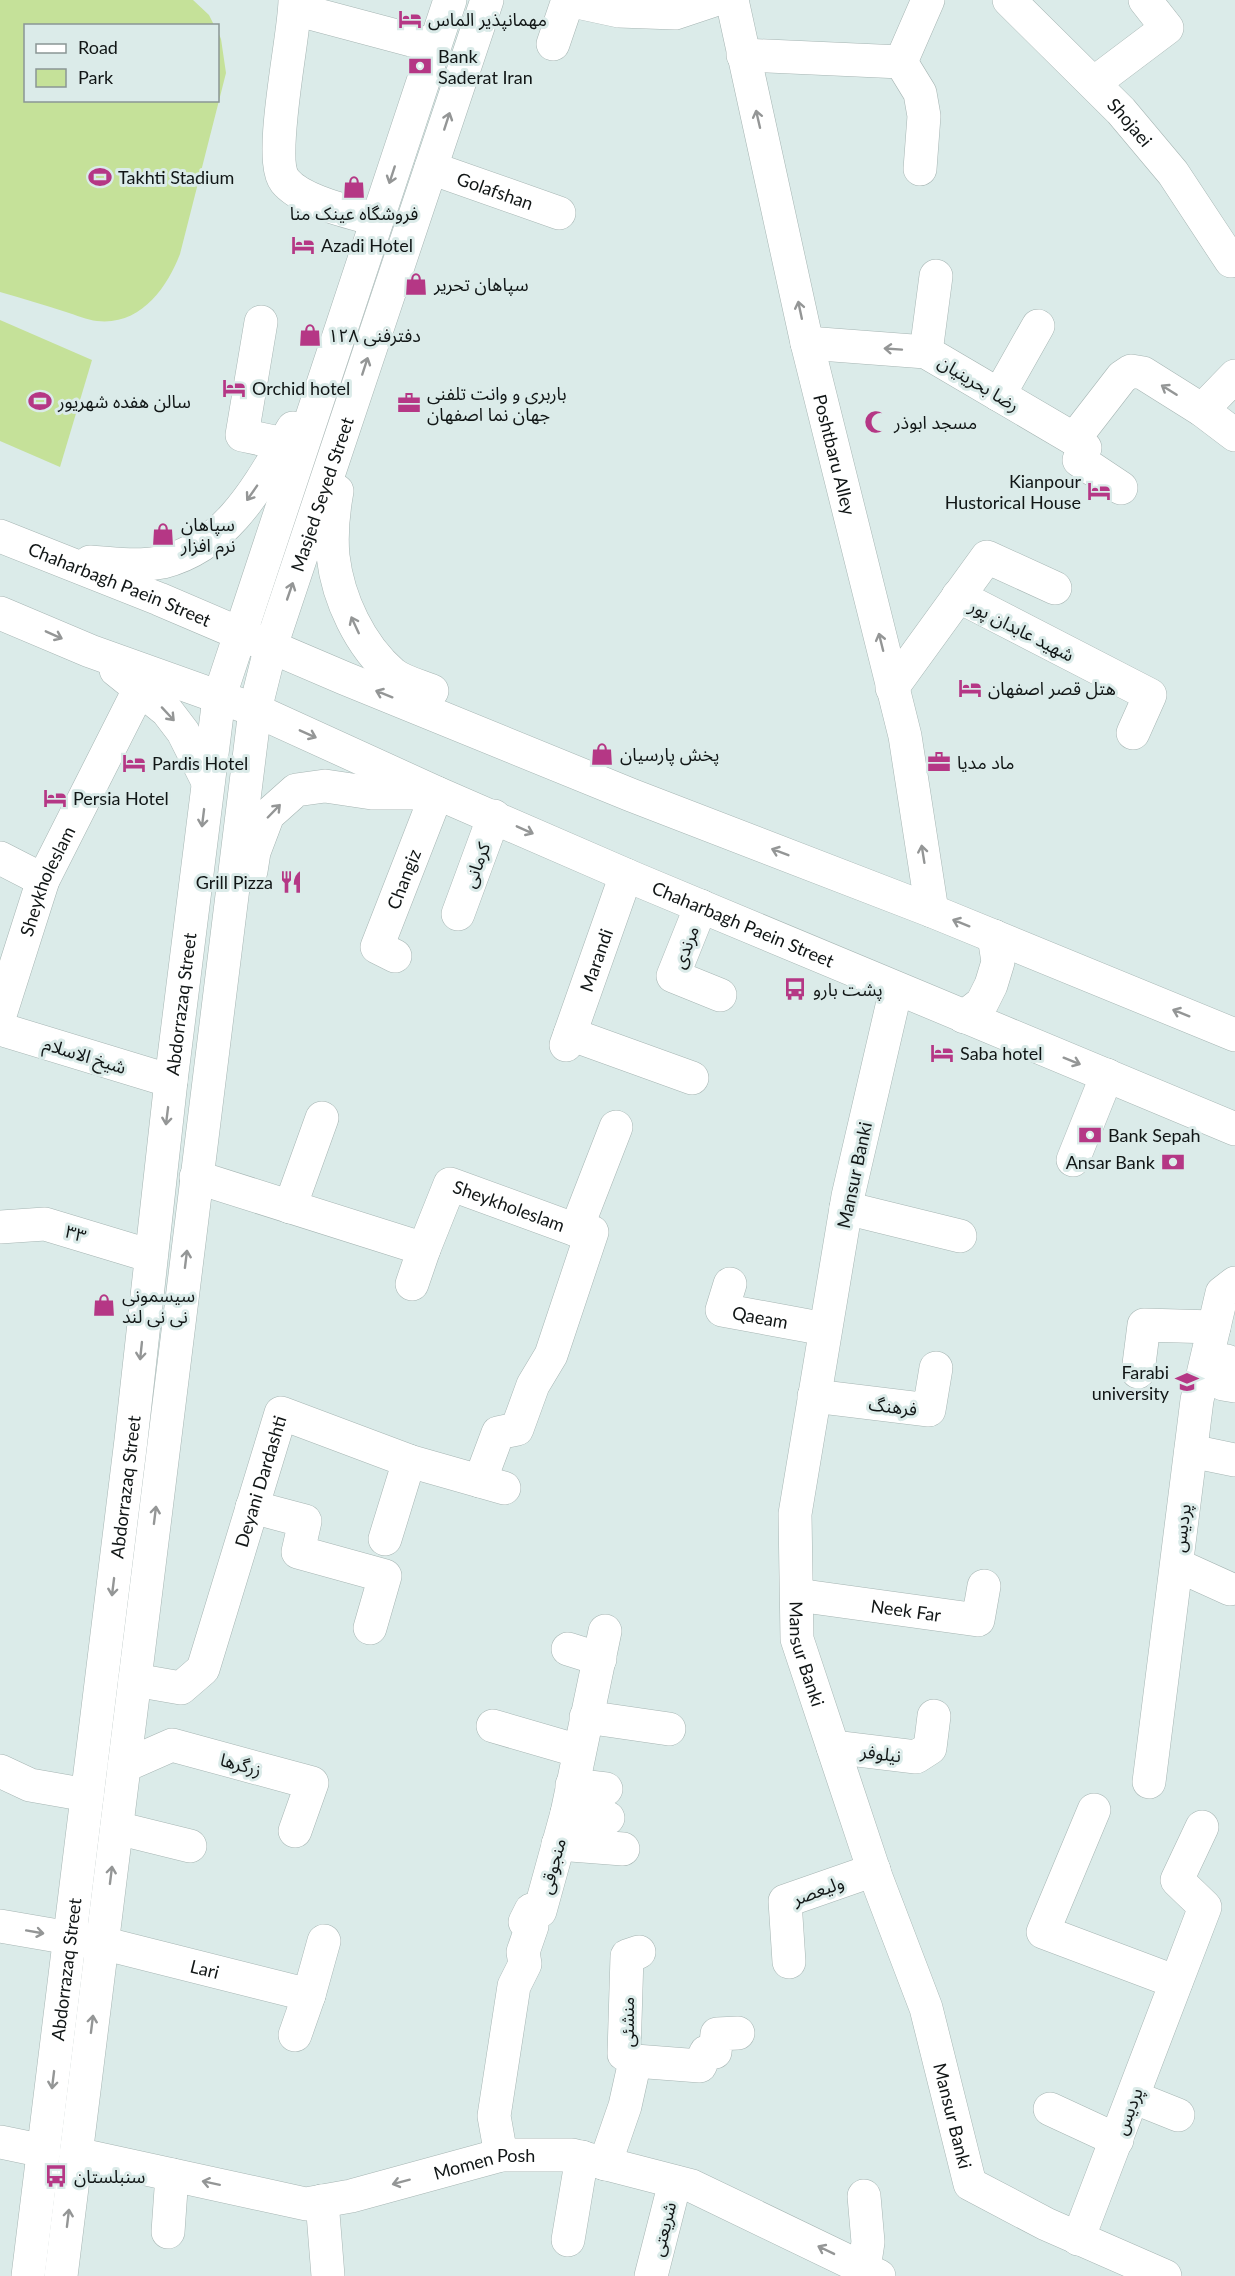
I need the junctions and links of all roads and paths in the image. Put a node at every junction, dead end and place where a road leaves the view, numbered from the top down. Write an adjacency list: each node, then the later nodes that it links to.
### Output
1 (450, 0): 11 (street, Masjed Seyed Street)
2 (487, 0): 15 (street, Masjed Seyed Street, one-way to 2)
3 (568, 0): 4 (street); 10 (street)
4 (714, 0)
5 (732, 0): 12 (street, Poshtbaru Alley)
6 (928, 0): 13 (street)
7 (1009, 0): 14 (street, Shojaei)
8 (1145, 0): 14 (street)
9 (295, 4): 11 (street); 18 (street)
10 (553, 44)
11 (434, 46): 18 (street, Masjed Seyed Street, one-way to 18)
12 (743, 55): 13 (street); 23 (street, Poshtbaru Alley, one-way to 12)
13 (901, 62): 16 (street)
14 (1094, 82): 19 (street, Shojaei)
15 (431, 168): 17 (street, Golafshan); 28 (street, Masjed Seyed Street, one-way to 15)
16 (920, 169)
17 (559, 213)
18 (377, 220): 26 (street, Masjed Seyed Street)
19 (1231, 261)
20 (936, 276): 24 (street)
21 (261, 322): 32 (street)
22 (1038, 326): 27 (street)
23 (807, 343): 24 (street, رضا بحرینیان, one-way to 23); 43 (street, Poshtbaru Alley, one-way to 23)
24 (926, 351): 27 (street, رضا بحرینیان)
25 (1235, 376): 29 (street)
26 (324, 378): 32 (street); 39 (street, Masjed Seyed Street)
27 (999, 395): 31 (street, رضا بحرینیان)
28 (350, 410): 40 (street, Masjed Seyed Street, one-way to 28); 49 (street, one-way to 28)
29 (1202, 410): 30 (street); 31 (street, one-way to 31)
30 (1235, 435)
31 (1074, 439): 33 (street)
32 (284, 444): 35 (street, one-way to 35)
33 (1121, 488)
34 (0, 536): 35 (street, Chaharbagh Paein Street)
35 (58, 559): 39 (street, Chaharbagh Paein Street)
36 (1055, 588): 37 (street)
37 (958, 596): 43 (street, شهید عابدان پور); 46 (street, شهید عابدان پور)
38 (0, 613): 41 (street, one-way to 41)
39 (239, 633): 40 (street, Chaharbagh Paein Street); 44 (street, Masjed Seyed Street)
40 (271, 646): 45 (street, Masjed Seyed Street); 49 (street, one-way to 40)
41 (90, 651): 42 (street); 44 (street)
42 (140, 688): 47 (street, one-way to 47); 53 (street, Sheykholeslam)
43 (892, 688): 55 (street, Poshtbaru Alley, one-way to 43)
44 (219, 698): 45 (street, Chaharbagh Paein Street); 47 (street, Abdorrazaq Street)
45 (255, 710): 48 (street, Chaharbagh Paein Street, one-way to 48); 72 (street, Abdorrazaq Street)
46 (1133, 733)
47 (208, 782): 68 (street, Abdorrazaq Street, one-way to 68)
48 (437, 793): 50 (street, Chaharbagh Paein Street); 59 (street, Changiz); 72 (street, one-way to 48)
49 (631, 795): 55 (street, one-way to 49)
50 (494, 816): 52 (street, Chaharbagh Paein Street, one-way to 52); 56 (street, کرمانی)
51 (0, 858): 53 (street)
52 (626, 875): 54 (street, Chaharbagh Paein Street); 67 (street, Marandi)
53 (43, 880): 58 (street, Sheykholeslam)
54 (701, 906): 60 (street, Chaharbagh Paein Street); 61 (street, مرندی)
55 (932, 912): 57 (street, one-way to 55)
56 (458, 914)
57 (994, 936): 63 (street); 65 (street, one-way to 57)
58 (9, 955): 62 (street, Sheykholeslam)
59 (395, 956)
60 (896, 989): 63 (street, Chaharbagh Paein Street); 76 (street, Mansur Banki)
61 (720, 994)
62 (0, 1015)
63 (964, 1017): 66 (street, Chaharbagh Paein Street, one-way to 66)
64 (0, 1029): 68 (street, شیخ الاسلام)
65 (1235, 1035)
66 (1107, 1075): 71 (street, Chaharbagh Paein Street); 73 (street)
67 (692, 1078)
68 (171, 1081): 81 (street, Abdorrazaq Street, one-way to 81)
69 (322, 1118): 75 (street)
70 (616, 1127): 78 (street)
71 (1235, 1129)
72 (202, 1131): 74 (street, Abdorrazaq Street)
73 (1073, 1160)
74 (196, 1177): 75 (street); 103 (street, Abdorrazaq Street, one-way to 74)
75 (290, 1207): 80 (street)
76 (846, 1208): 79 (street); 85 (street, Mansur Banki)
77 (0, 1227): 81 (street, ۳۳)
78 (576, 1230): 80 (street, Sheykholeslam); 94 (street, Sheykholeslam)
79 (960, 1236)
80 (424, 1249): 83 (street)
81 (151, 1256): 113 (street, Abdorrazaq Street, one-way to 113)
82 (1235, 1283): 86 (street, پردیس)
83 (412, 1284)
84 (730, 1284): 85 (street, Qaeam)
85 (825, 1329): 90 (street, Mansur Banki)
86 (1211, 1342): 88 (street); 89 (street); 91 (street, پردیس)
87 (936, 1368): 90 (street, فرهنگ)
88 (1138, 1372)
89 (1235, 1386)
90 (814, 1396): 100 (street, Mansur Banki)
91 (1191, 1451): 92 (street); 97 (street, پردیس)
92 (1235, 1460)
93 (409, 1461): 94 (street, Deyani Dardashti); 95 (street, Deyani Dardashti); 96 (street)
94 (492, 1485)
95 (252, 1507): 101 (street); 103 (street, Deyani Dardashti)
96 (385, 1539)
97 (1177, 1565): 99 (street); 112 (street, پردیس)
98 (984, 1586): 100 (street, Neek Far)
99 (1230, 1589)
100 (797, 1594): 108 (street, Mansur Banki)
101 (370, 1628)
102 (568, 1649): 105 (street, منجوقی)
103 (135, 1680): 110 (street, Abdorrazaq Street)
104 (934, 1716): 108 (street, نیلوفر)
105 (586, 1718): 107 (street); 109 (street, منجوقی)
106 (493, 1726): 109 (street)
107 (669, 1729)
108 (833, 1747): 123 (street, Mansur Banki)
109 (579, 1751): 114 (street, منجوقی)
110 (124, 1767): 118 (street, Abdorrazaq Street); 119 (street, زرگرها)
111 (0, 1771): 113 (street)
112 (1149, 1782)
113 (87, 1795): 125 (street, Abdorrazaq Street)
114 (569, 1799): 115 (street); 120 (street, منجوقی)
115 (607, 1804)
116 (1094, 1810): 129 (street)
117 (1202, 1827): 129 (street, پردیس)
118 (117, 1828): 121 (street); 125 (street, Abdorrazaq Street, one-way to 118)
119 (295, 1831)
120 (558, 1844): 122 (street); 141 (street, منجوقی)
121 (190, 1846)
122 (623, 1849)
123 (874, 1870): 128 (street, ولیعصر); 148 (street, Mansur Banki)
124 (0, 1926): 125 (street, Lari, one-way to 125)
125 (87, 1941): 130 (street, Lari); 139 (street, Abdorrazaq Street, one-way to 139); 140 (street, Abdorrazaq Street, one-way to 125)
126 (324, 1941): 130 (street)
127 (639, 1952): 133 (street, منشئی)
128 (789, 1962)
129 (1176, 1982): 134 (street, پردیس)
130 (309, 1995): 132 (street)
131 (738, 2033): 133 (street)
132 (295, 2035)
133 (635, 2061): 142 (street, منشئی)
134 (1133, 2097): 136 (street); 137 (street, پردیس)
135 (1050, 2109): 137 (street)
136 (1178, 2115)
137 (1117, 2140): 148 (street, پردیس)
138 (0, 2142): 139 (street)
139 (44, 2151): 151 (street, Abdorrazaq Street)
140 (76, 2154): 143 (street, Momen Posh); 152 (street, Abdorrazaq Street, one-way to 140)
141 (501, 2155): 142 (street, Momen Posh); 146 (street, Momen Posh, one-way to 146)
142 (593, 2161): 144 (street, Momen Posh); 149 (street, منشئی)
143 (172, 2175): 146 (street, Momen Posh, one-way to 143); 147 (street)
144 (675, 2182): 150 (street, Momen Posh, one-way to 144); 154 (street, شریعتی)
145 (864, 2196): 150 (street)
146 (322, 2201): 153 (street)
147 (168, 2232)
148 (1078, 2239): 155 (street, Mansur Banki)
149 (568, 2240)
150 (874, 2274)
151 (28, 2276)
152 (61, 2276)
153 (328, 2276)
154 (651, 2276)
155 (1165, 2276)

